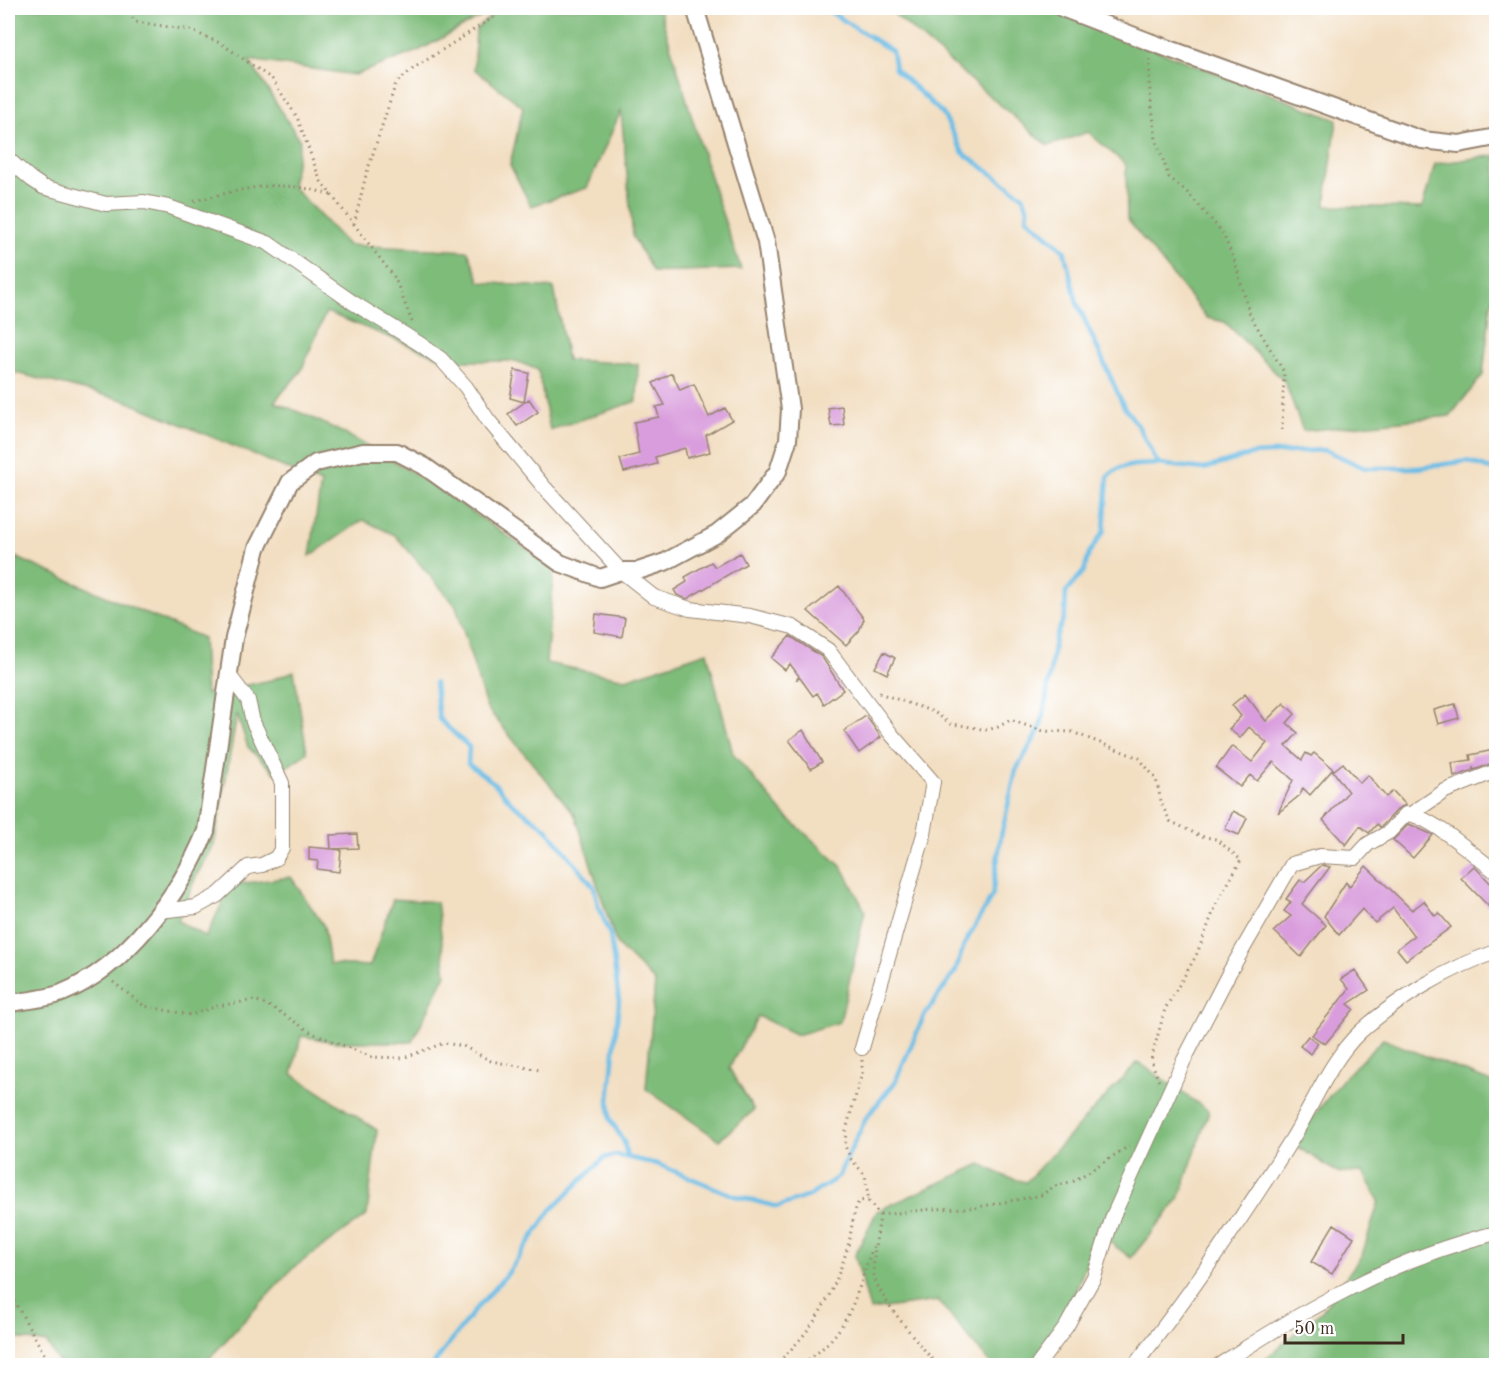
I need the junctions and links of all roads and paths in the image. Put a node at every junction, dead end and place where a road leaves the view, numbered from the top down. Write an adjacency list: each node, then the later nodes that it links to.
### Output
1 (125, 8): 8 (path)
2 (508, 8): 10 (path)
3 (695, 8): 13 (street)
4 (1062, 8): 5 (street)
5 (1150, 42): 6 (street); 12 (path)
6 (1497, 137)
7 (8, 159): 9 (street)
8 (331, 195): 9 (path); 10 (path)
9 (169, 207): 11 (street)
10 (354, 224): 11 (path)
11 (420, 344): 13 (street)
12 (1282, 430)
13 (621, 572): 14 (street); 15 (street)
14 (229, 675): 19 (street); 19 (street)
15 (862, 693): 23 (street); 25 (path)
16 (1497, 771): 17 (street)
17 (1411, 814): 18 (street); 25 (street)
18 (1497, 872)
19 (159, 912): 21 (street)
20 (1497, 952): 37 (street)
21 (95, 973): 22 (street); 24 (path)
22 (8, 1003)
23 (862, 1048): 27 (path)
24 (540, 1070)
25 (1165, 1101): 36 (street)
26 (1130, 1145): 28 (path)
27 (868, 1200): 28 (path); 33 (path)
28 (880, 1215): 30 (path)
29 (1497, 1233): 38 (street)
30 (874, 1244): 34 (path); 35 (path)
31 (8, 1290): 32 (path)
32 (51, 1365)
33 (774, 1365)
34 (798, 1365)
35 (938, 1365)
36 (1037, 1365)
37 (1134, 1365)
38 (1218, 1365)

